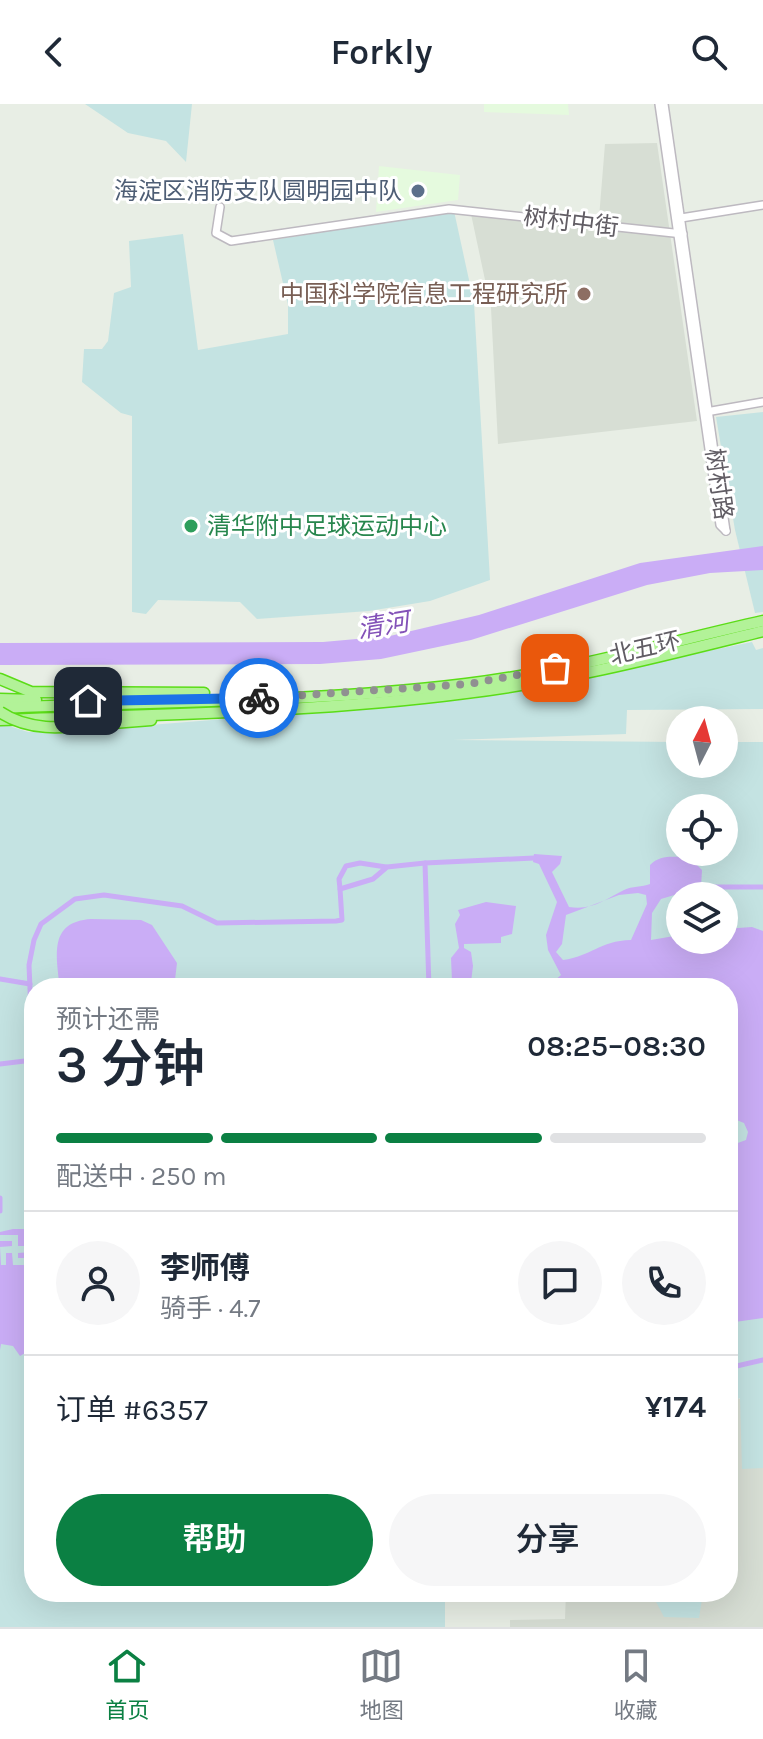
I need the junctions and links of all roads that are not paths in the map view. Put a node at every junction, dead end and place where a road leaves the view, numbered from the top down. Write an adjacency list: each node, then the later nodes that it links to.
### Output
1 (662, 104): 4 (main road, 树村路); 5 (main road, 树村路)
2 (763, 205): 4 (main road)
3 (220, 207): 5 (main road, 树村中街)
4 (681, 218): 5 (main road, 树村路)
5 (680, 234): 7 (main road, 树村路)
6 (763, 402): 7 (main road)
7 (706, 412): 7 (main road, 树村路)
8 (763, 621): 13 (highway, 北五环)
9 (763, 631): 13 (highway, 北五环)
10 (0, 679): 13 (highway)
11 (0, 699): 12 (highway)
12 (146, 701): 13 (highway, 北五环); 14 (highway, 北五环)
13 (291, 702): 14 (highway, bridge); 15 (highway, 北五环)
14 (0, 710)
15 (0, 720)

